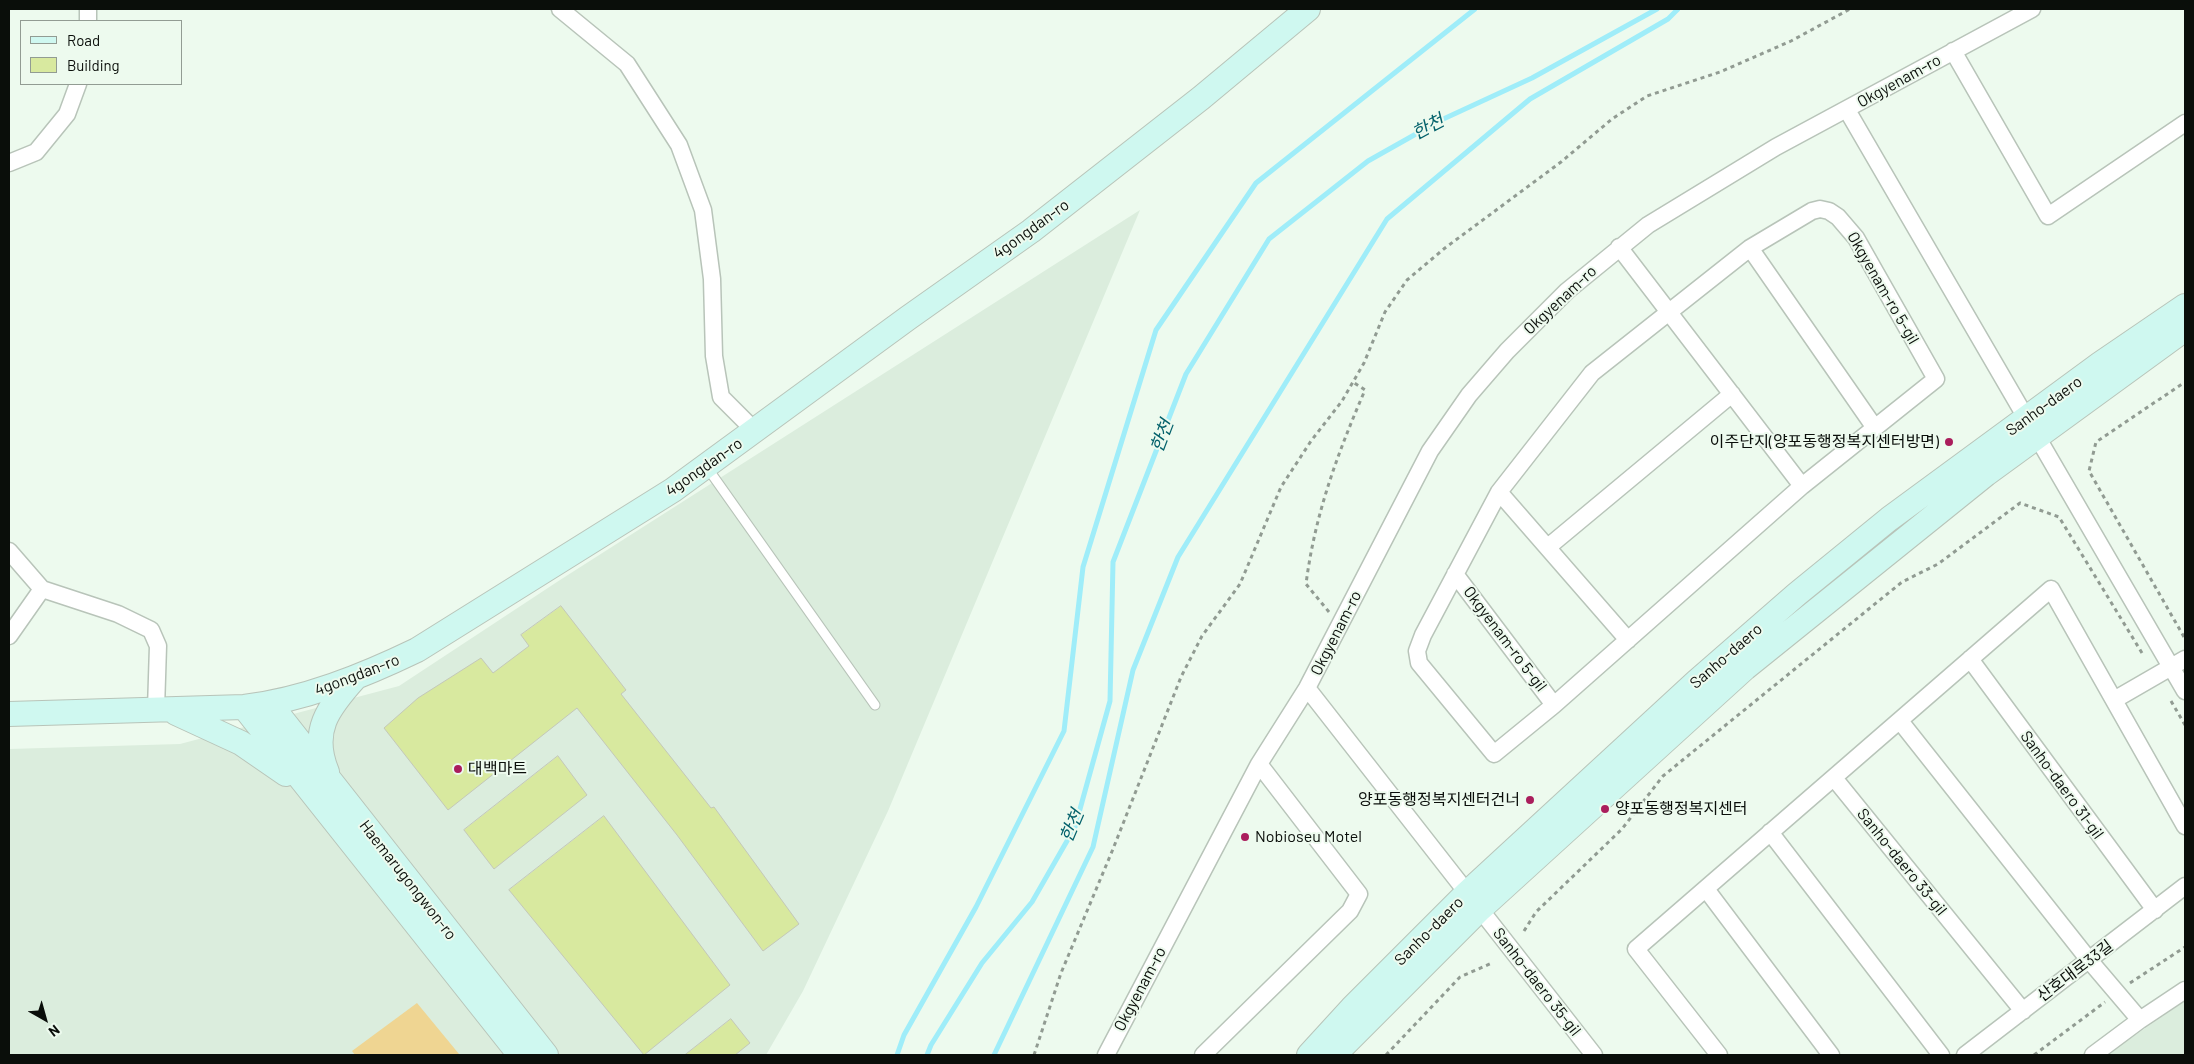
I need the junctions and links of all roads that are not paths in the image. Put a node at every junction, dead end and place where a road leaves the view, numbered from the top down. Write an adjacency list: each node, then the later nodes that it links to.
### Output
1 (560, 9): 20 (street)
2 (1308, 9): 20 (street, 4gongdan-ro)
3 (2032, 9): 4 (street, Okgyenam-ro)
4 (1953, 51): 6 (street, Okgyenam-ro); 7 (street, Okgyenam-ro)
5 (78, 85): 8 (street)
6 (1847, 110): 9 (street, Okgyenam-ro); 18 (street)
7 (2185, 123)
8 (9, 163)
9 (1619, 247): 13 (street); 33 (street, Okgyenam-ro)
10 (1750, 248): 13 (street, Okgyenam-ro 5-gil); 19 (street); 19 (street, Okgyenam-ro 5-gil)
11 (2185, 288): 18 (street)
12 (2185, 306): 18 (street, Sanho-daero)
13 (1669, 312): 17 (street); 23 (street, Okgyenam-ro 5-gil)
14 (2185, 329): 16 (street, Sanho-daero)
15 (2185, 346): 16 (street)
16 (2134, 365): 18 (street, Sanho-daero)
17 (1732, 394): 22 (street); 24 (street)
18 (2032, 427): 31 (street); 50 (street, Sanho-daero)
19 (1875, 428): 22 (street, Okgyenam-ro 5-gil)
20 (755, 430): 21 (street, 4gongdan-ro)
21 (706, 466): 32 (street, 4gongdan-ro); 37 (lane)
22 (1802, 486): 29 (street, Okgyenam-ro 5-gil)
23 (1499, 492): 24 (street); 26 (street, Okgyenam-ro 5-gil)
24 (1548, 547): 29 (street)
25 (9, 551): 27 (street)
26 (1455, 574): 38 (street, Okgyenam-ro 5-gil); 38 (street, Okgyenam-ro 5-gil)
27 (42, 589): 28 (street); 40 (street)
28 (9, 636)
29 (1628, 640): 38 (street, Okgyenam-ro 5-gil)
30 (1970, 659): 35 (street); 42 (street); 51 (street, Sanho-daero 31-gil)
31 (2178, 663): 34 (street); 35 (street)
32 (355, 677): 36 (street, 4gongdan-ro); 45 (street)
33 (1308, 688): 43 (street, Okgyenam-ro); 50 (street, Okgyenam-ro)
34 (2185, 691)
35 (2114, 700): 46 (street)
36 (270, 704): 39 (street, 4gongdan-ro); 45 (street, Haemarugongwon-ro)
37 (875, 704)
38 (1554, 704)
39 (244, 708): 40 (street, 4gongdan-ro); 45 (street, Haemarugongwon-ro)
40 (162, 709): 41 (street, 4gongdan-ro); 45 (street)
41 (9, 714)
42 (1900, 720): 44 (street); 52 (street)
43 (1259, 764): 58 (street, Okgyenam-ro); 59 (street)
44 (1834, 778): 47 (street); 54 (street, Sanho-daero 33-gil)
45 (322, 788): 56 (street, Haemarugongwon-ro); 57 (street, Haemarugongwon-ro)
46 (2185, 826)
47 (1770, 832): 49 (street); 65 (street)
48 (2185, 886): 51 (street, 산호대로33길)
49 (1706, 889): 63 (street); 64 (street)
50 (1474, 901): 60 (street, Sanho-daero); 61 (street, Sanho-daero); 62 (street, Sanho-daero 35-gil)
51 (2155, 910): 52 (street, 산호대로33길)
52 (2089, 960): 54 (street, 산호대로33길); 55 (street)
53 (2185, 990): 55 (street)
54 (2023, 1011): 66 (street, 산호대로33길)
55 (2140, 1020): 67 (street)
56 (520, 1055)
57 (546, 1055)
58 (1106, 1055)
59 (1203, 1055)
60 (1309, 1055)
61 (1334, 1055)
62 (1594, 1055)
63 (1719, 1055)
64 (1831, 1055)
65 (1941, 1055)
66 (1964, 1055)
67 (2093, 1055)

